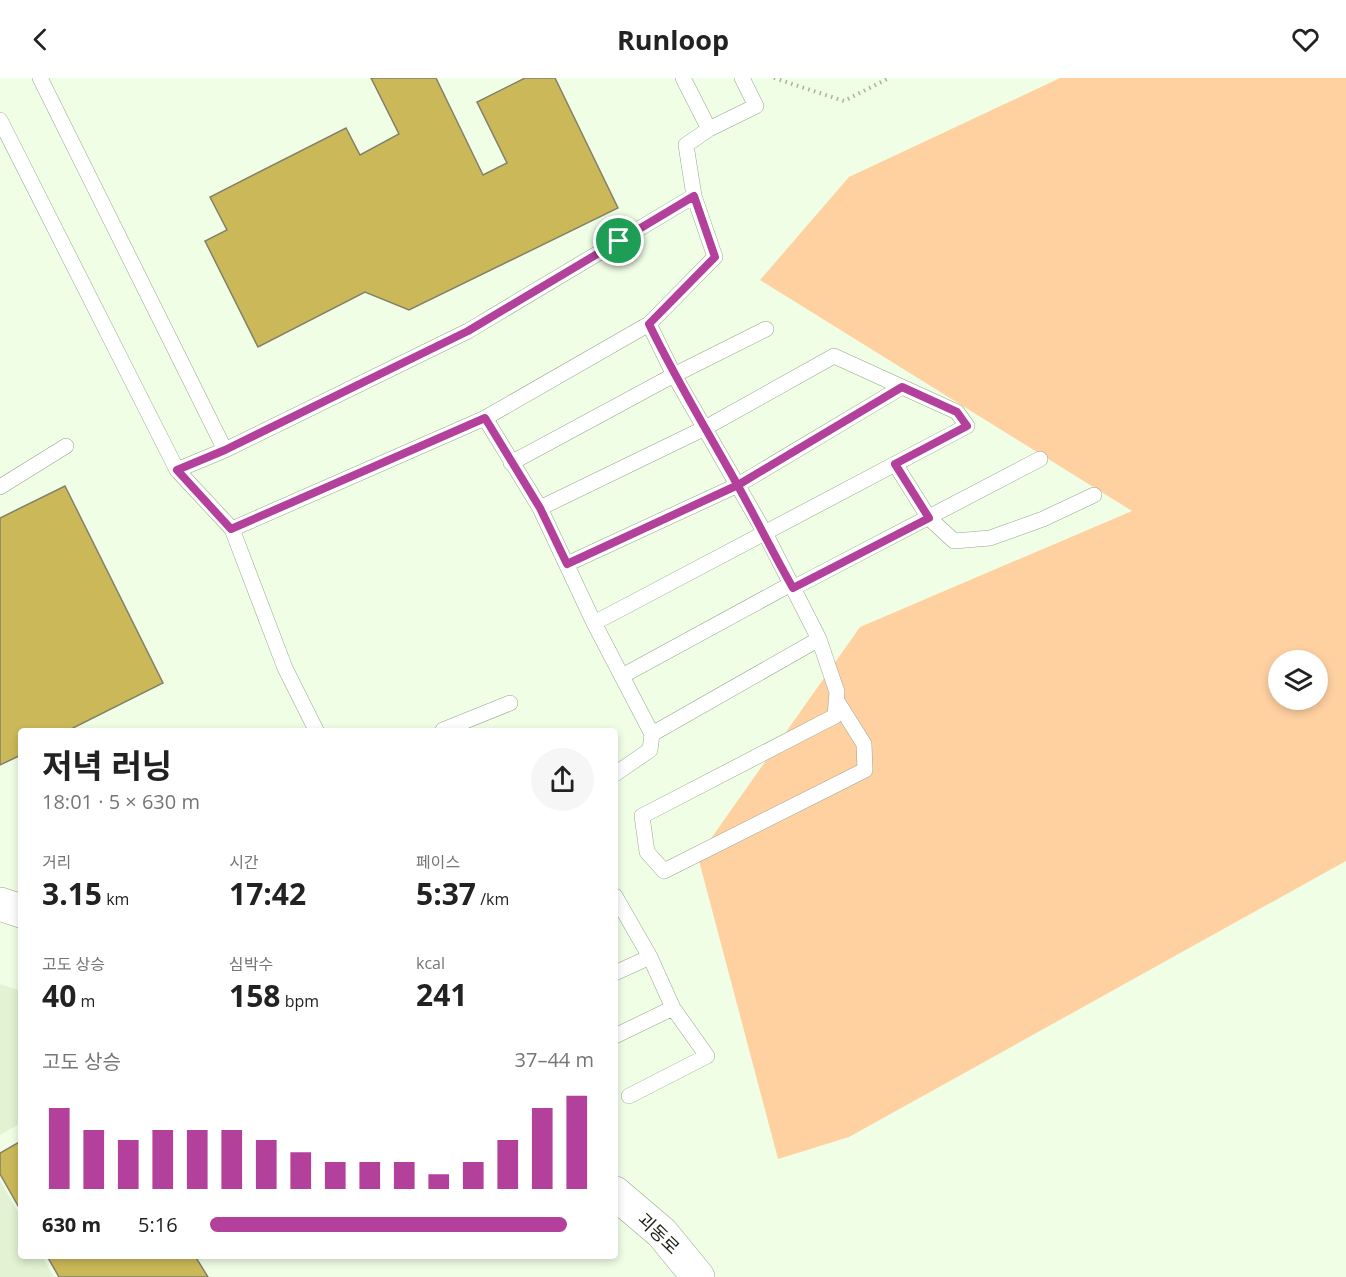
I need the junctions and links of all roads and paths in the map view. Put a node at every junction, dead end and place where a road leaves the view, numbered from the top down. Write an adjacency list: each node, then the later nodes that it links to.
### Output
1 (40, 78): 16 (lane)
2 (683, 78): 7 (lane)
3 (741, 78): 7 (lane)
4 (774, 78): 5 (path)
5 (889, 78)
6 (0, 120): 20 (lane)
7 (709, 129): 8 (lane)
8 (694, 196): 9 (lane); 16 (lane)
9 (649, 324): 11 (lane); 13 (lane)
10 (766, 329): 11 (lane)
11 (674, 375): 14 (lane); 18 (lane)
12 (902, 387): 14 (lane); 19 (lane); 21 (lane)
13 (485, 418): 18 (lane); 26 (lane)
14 (705, 428): 21 (lane); 24 (lane)
15 (66, 446): 22 (lane)
16 (225, 450): 20 (lane)
17 (1040, 459): 25 (lane)
18 (512, 463): 24 (lane)
19 (895, 464): 25 (lane); 27 (lane)
20 (177, 470): 26 (lane)
21 (738, 485): 27 (lane); 28 (lane)
22 (0, 487)
23 (1094, 495): 25 (lane)
24 (540, 508): 28 (lane)
25 (929, 518): 29 (lane)
26 (231, 529): 35 (lane)
27 (765, 533): 29 (lane); 30 (lane)
28 (567, 564): 30 (lane)
29 (792, 586): 31 (lane); 32 (lane)
30 (594, 623): 32 (lane)
31 (819, 639): 33 (lane); 37 (lane)
32 (622, 676): 37 (lane)
33 (837, 701): 33 (lane)
34 (510, 703): 36 (lane)
35 (315, 728)
36 (448, 728)
37 (652, 734): 38 (lane)
38 (618, 772)
39 (0, 904): 41 (street)
40 (618, 905): 42 (lane)
41 (18, 910)
42 (650, 957): 43 (lane); 44 (lane)
43 (618, 972)
44 (673, 1008): 45 (lane); 46 (lane)
45 (618, 1035)
46 (629, 1096)
47 (618, 1196): 48 (street, 괴동로)
48 (698, 1277)

